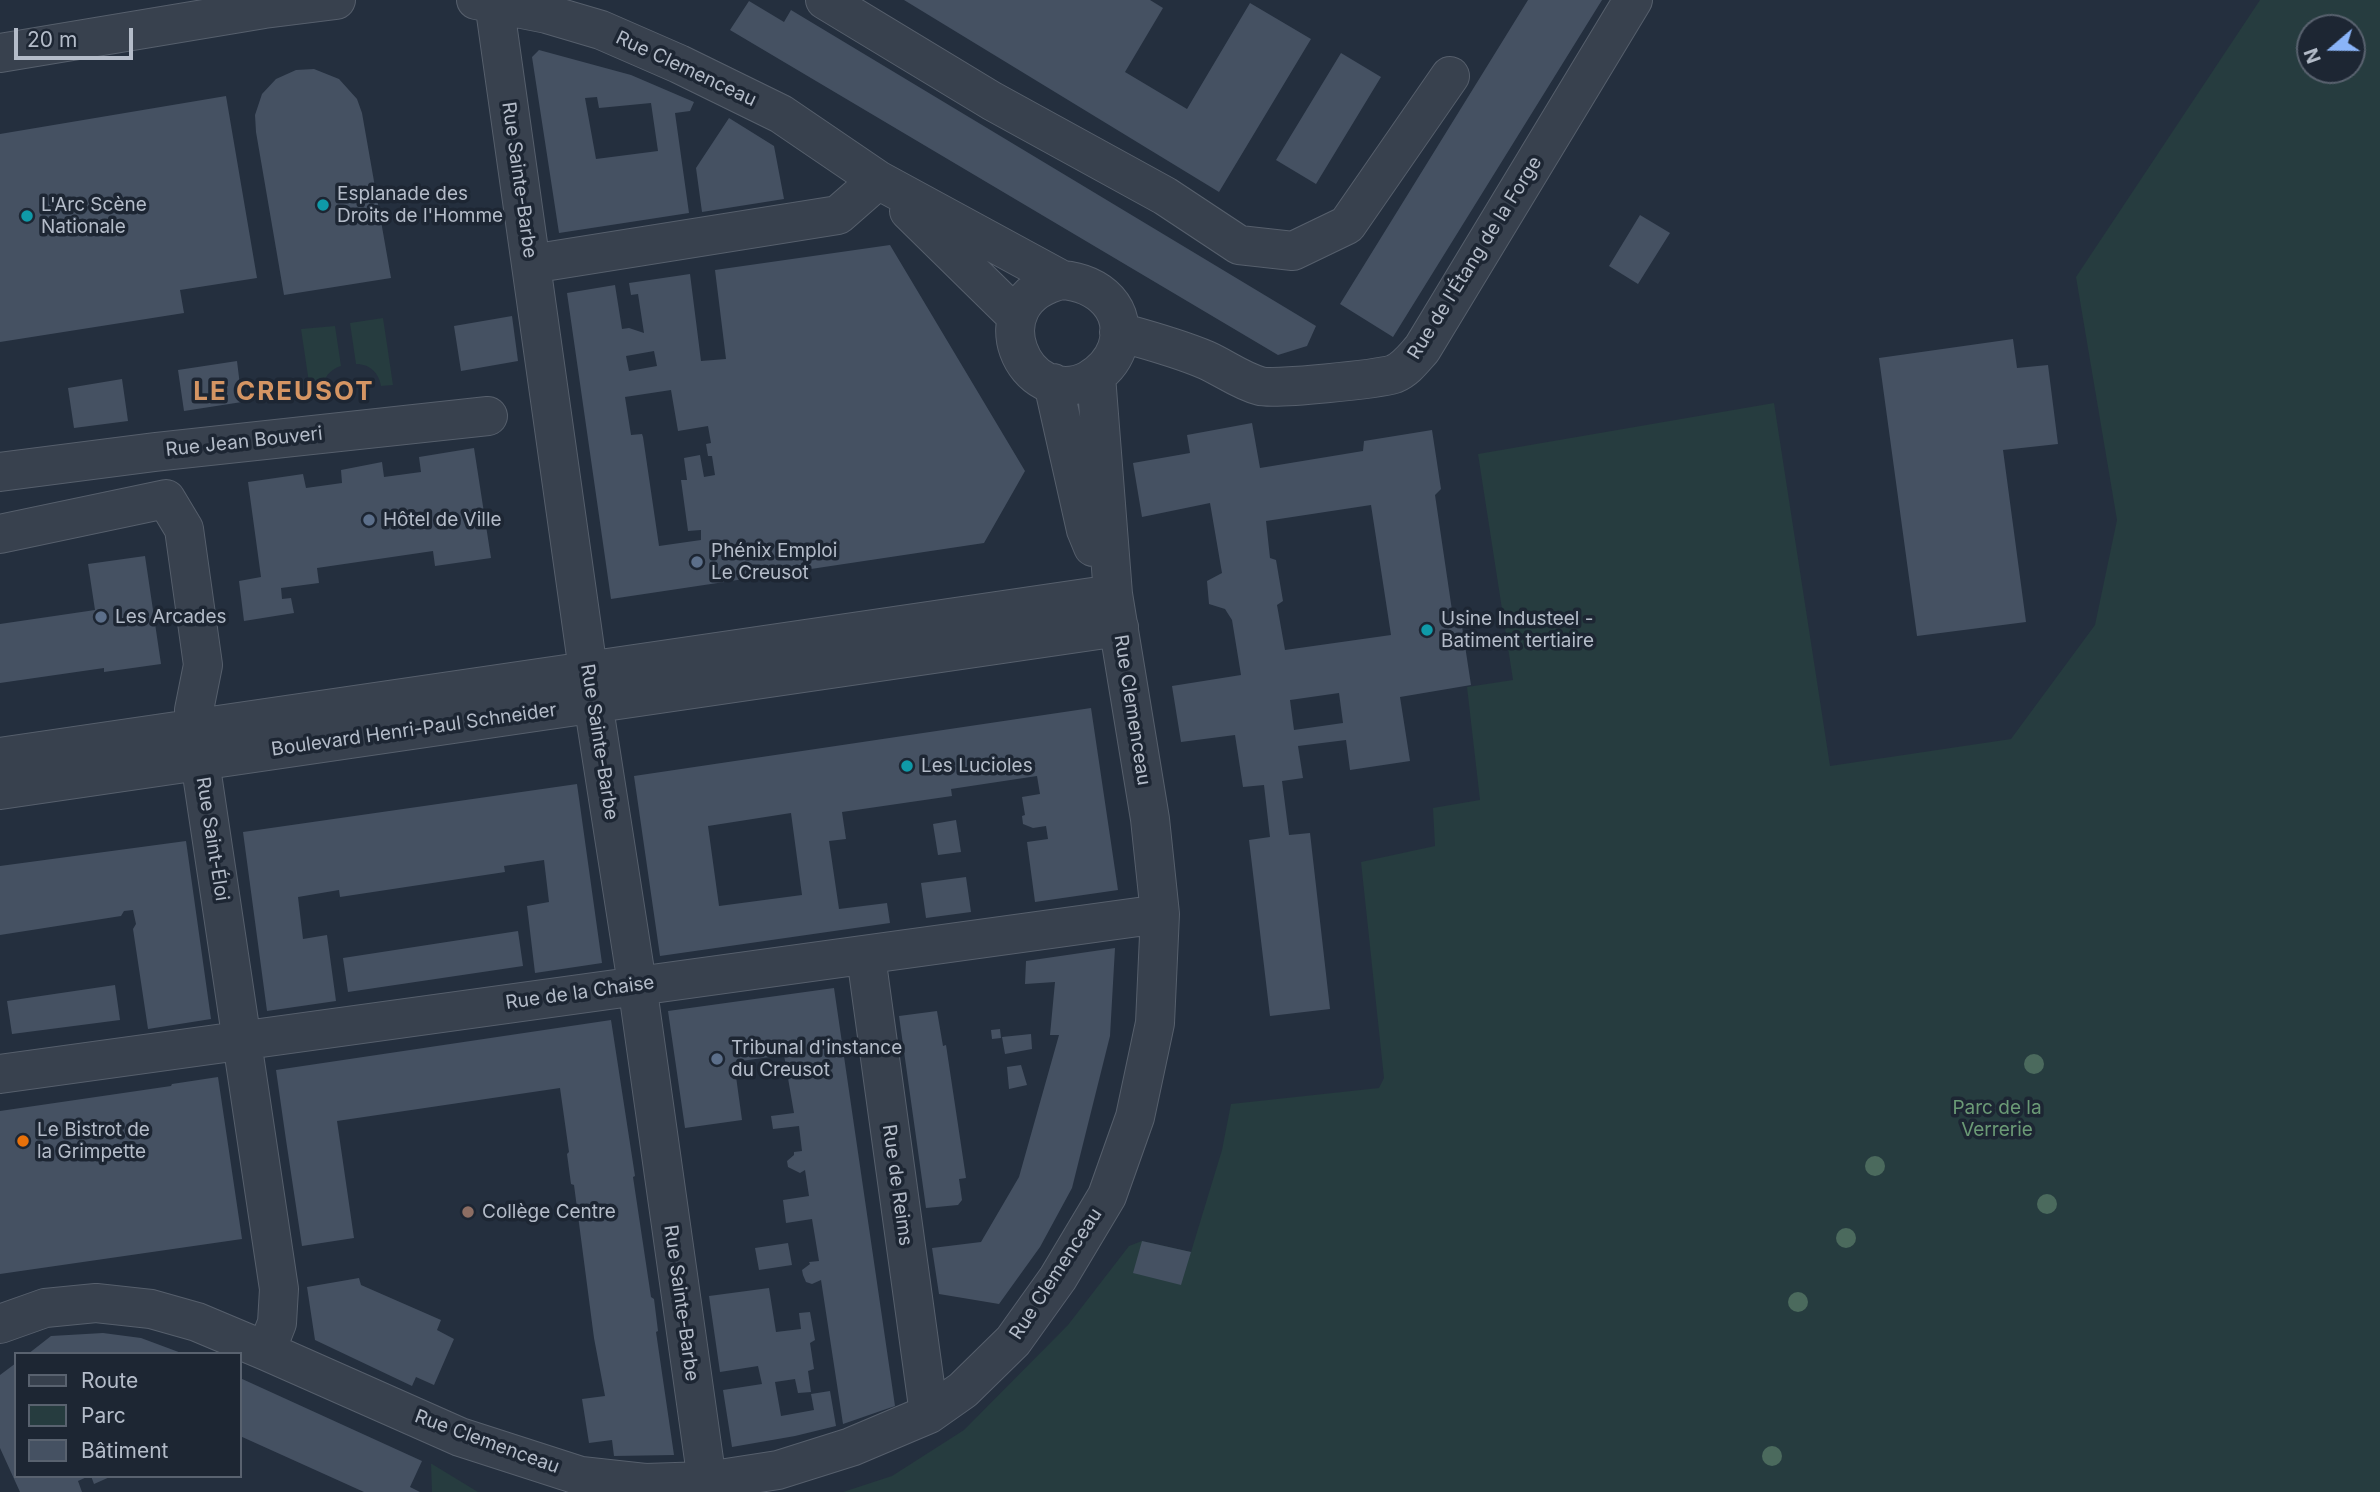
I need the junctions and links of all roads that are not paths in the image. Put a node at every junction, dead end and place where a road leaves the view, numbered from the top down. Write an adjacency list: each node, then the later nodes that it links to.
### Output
1 (336, 0): 5 (street)
2 (825, 0): 6 (street)
3 (1633, 0): 11 (street, Rue de l'Étang de la Forge)
4 (485, 1): 7 (street, Rue Clemenceau); 8 (street, Rue Sainte-Barbe)
5 (17, 50)
6 (1450, 76)
7 (878, 180): 8 (street); 9 (street, Rue Clemenceau); 10 (street, Rue Clemenceau)
8 (531, 264): 20 (street, Rue Sainte-Barbe)
9 (1062, 280): 10 (street); 11 (street, Rue Clemenceau)
10 (1016, 316): 13 (street)
11 (1119, 332): 12 (street)
12 (1096, 376): 13 (street); 19 (street, Rue Clemenceau)
13 (1054, 383): 19 (street, Rue Clemenceau)
14 (488, 416): 15 (street, Rue Jean Bouveri)
15 (155, 452): 16 (street, Rue Jean Bouveri); 17 (street, Rue Saint-Éloi)
16 (0, 472)
17 (166, 499): 18 (street); 21 (street, Rue Saint-Éloi)
18 (0, 534)
19 (1116, 610): 20 (street, Boulevard Henri-Paul Schneider); 24 (street, Rue Clemenceau)
20 (590, 687): 21 (street, Boulevard Henri-Paul Schneider); 26 (street, Rue Sainte-Barbe)
21 (198, 744): 22 (street, Boulevard Henri-Paul Schneider); 23 (street, Boulevard Henri-Paul Schneider); 27 (street, Rue Saint-Éloi)
22 (0, 757)
23 (0, 790)
24 (1160, 914): 25 (street, Rue de la Chaise); 31 (street, Rue Clemenceau)
25 (866, 956): 26 (street, Rue de la Chaise); 31 (street, Rue de Reims)
26 (637, 984): 27 (street, Rue de la Chaise); 32 (street, Rue Sainte-Barbe)
27 (242, 1040): 28 (street, Rue de la Chaise); 30 (street, Rue Saint-Éloi)
28 (0, 1074)
29 (0, 1324): 30 (street, Rue Clemenceau)
30 (266, 1351): 32 (street, Rue Clemenceau)
31 (929, 1414): 32 (street, Rue Clemenceau)
32 (707, 1481)

